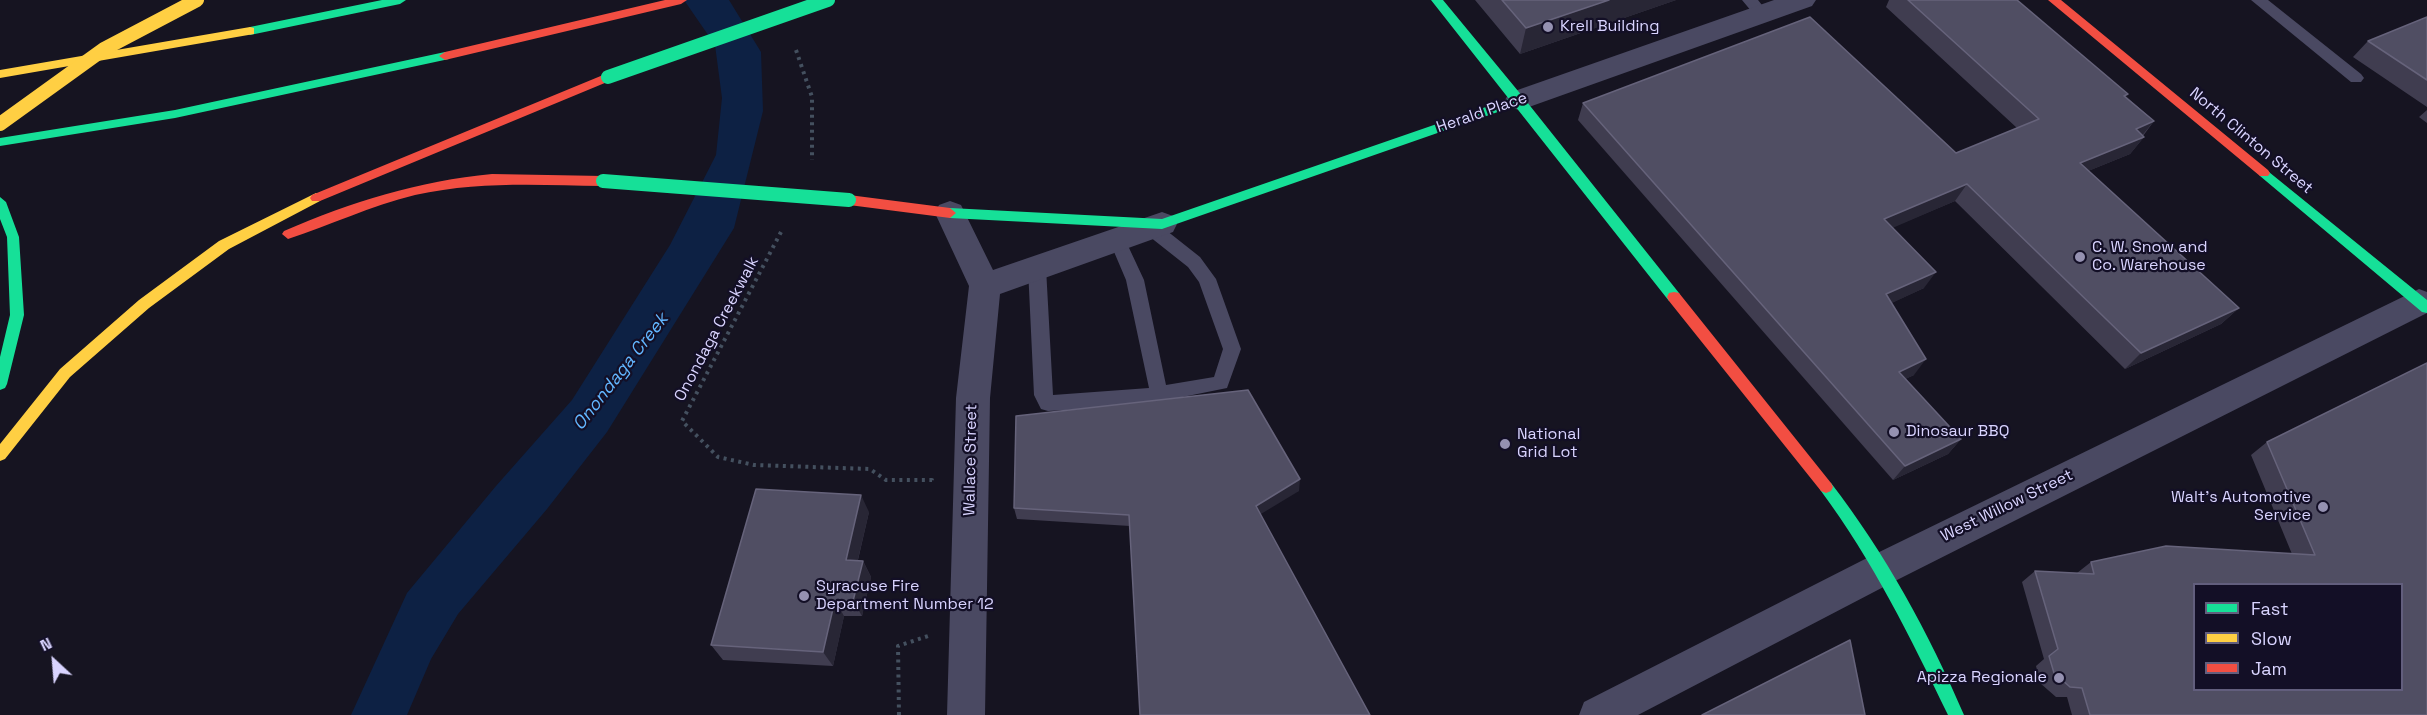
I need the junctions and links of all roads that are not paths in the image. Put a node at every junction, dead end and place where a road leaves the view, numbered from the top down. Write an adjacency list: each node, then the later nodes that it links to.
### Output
1 (197, 0): 13 (main road, bridge)
2 (400, 0): 10 (main road)
3 (681, 0): 14 (main road)
4 (828, 0): 23 (main road, bridge)
5 (1437, 0): 12 (main road)
6 (1802, 0): 9 (street, Herald Place)
7 (2054, 0): 24 (main road, North Clinton Street)
8 (2258, 0): 11 (lane)
9 (1755, 7): 12 (street, Herald Place)
10 (0, 74)
11 (2356, 78)
12 (1519, 100): 17 (main road, Herald Place); 28 (main road)
13 (0, 124)
14 (0, 142)
15 (0, 202): 25 (main road)
16 (950, 213): 17 (main road, Herald Place); 19 (main road, Herald Place, bridge); 22 (street)
17 (1157, 226): 18 (street, Herald Place); 26 (lane)
18 (1117, 240): 20 (street, Herald Place); 26 (lane)
19 (272, 242)
20 (1037, 268): 22 (street, Herald Place); 26 (lane)
21 (213, 270): 23 (main road)
22 (985, 286): 29 (street, Wallace Street)
23 (144, 304): 27 (main road)
24 (2423, 305): 28 (street, West Willow Street)
25 (0, 384)
26 (1159, 394)
27 (0, 455)
28 (1882, 569): 30 (street, West Willow Street); 31 (main road)
29 (966, 715)
30 (1598, 715)
31 (1956, 715)

